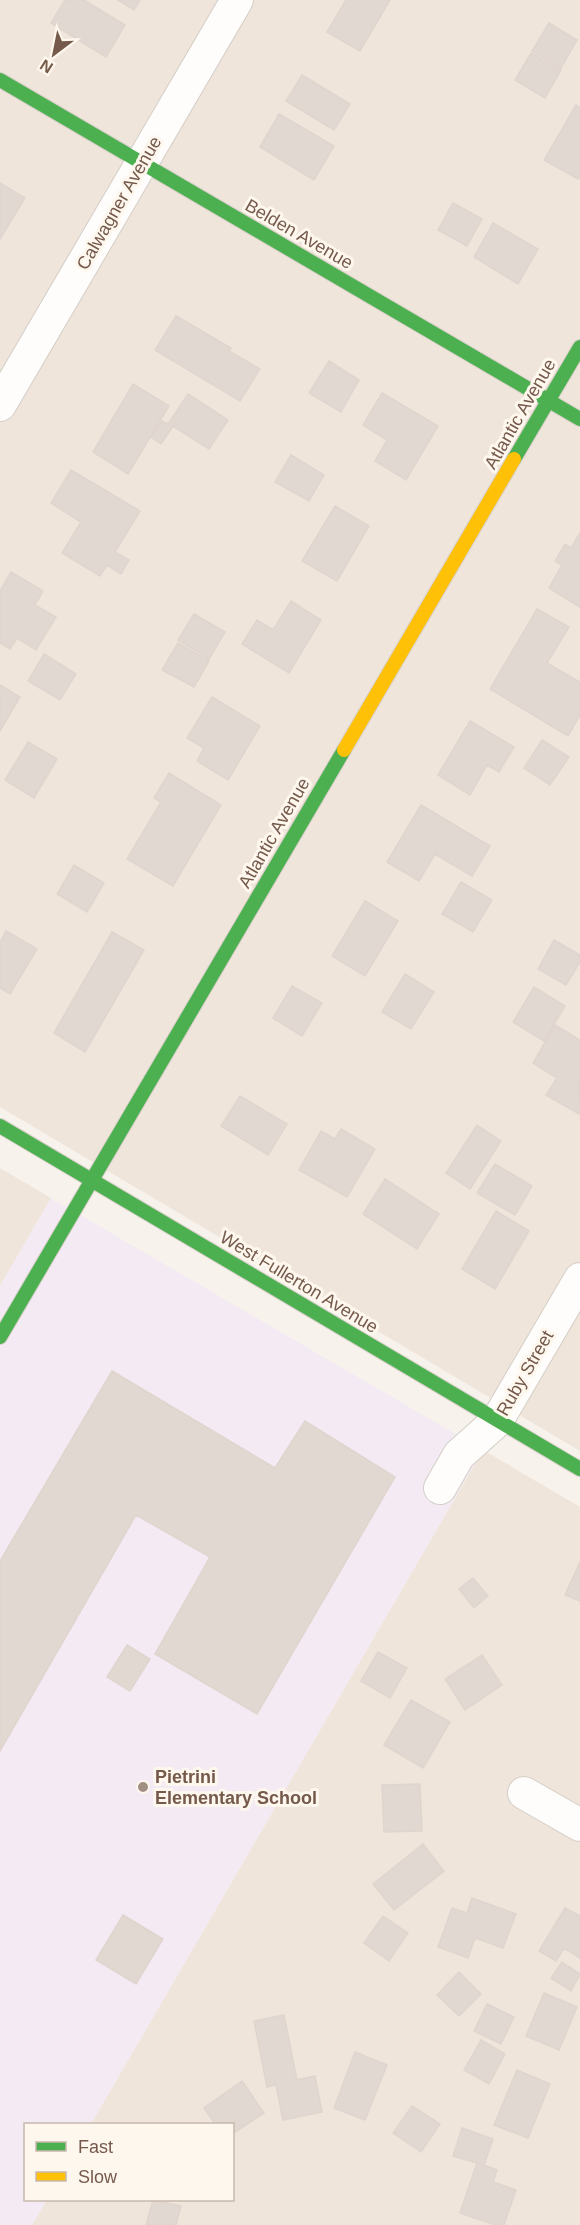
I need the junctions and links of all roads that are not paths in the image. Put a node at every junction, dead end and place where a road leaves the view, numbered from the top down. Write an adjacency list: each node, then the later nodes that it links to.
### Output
1 (237, 0): 3 (street, Calwagner Avenue)
2 (0, 80): 3 (street, Belden Avenue)
3 (142, 163): 5 (street, Belden Avenue); 6 (street, Calwagner Avenue)
4 (580, 347): 5 (street, Atlantic Avenue)
5 (549, 401): 7 (street, Belden Avenue); 9 (street, Atlantic Avenue)
6 (0, 405)
7 (580, 419)
8 (0, 1126): 9 (street, West Fullerton Avenue)
9 (92, 1180): 11 (street, Atlantic Avenue); 12 (street, West Fullerton Avenue)
10 (580, 1279): 12 (street, Ruby Street)
11 (0, 1337)
12 (497, 1421): 13 (street, West Fullerton Avenue); 14 (street, Ruby Street)
13 (580, 1469)
14 (440, 1488)
15 (524, 1793): 16 (street)
16 (580, 1825)

